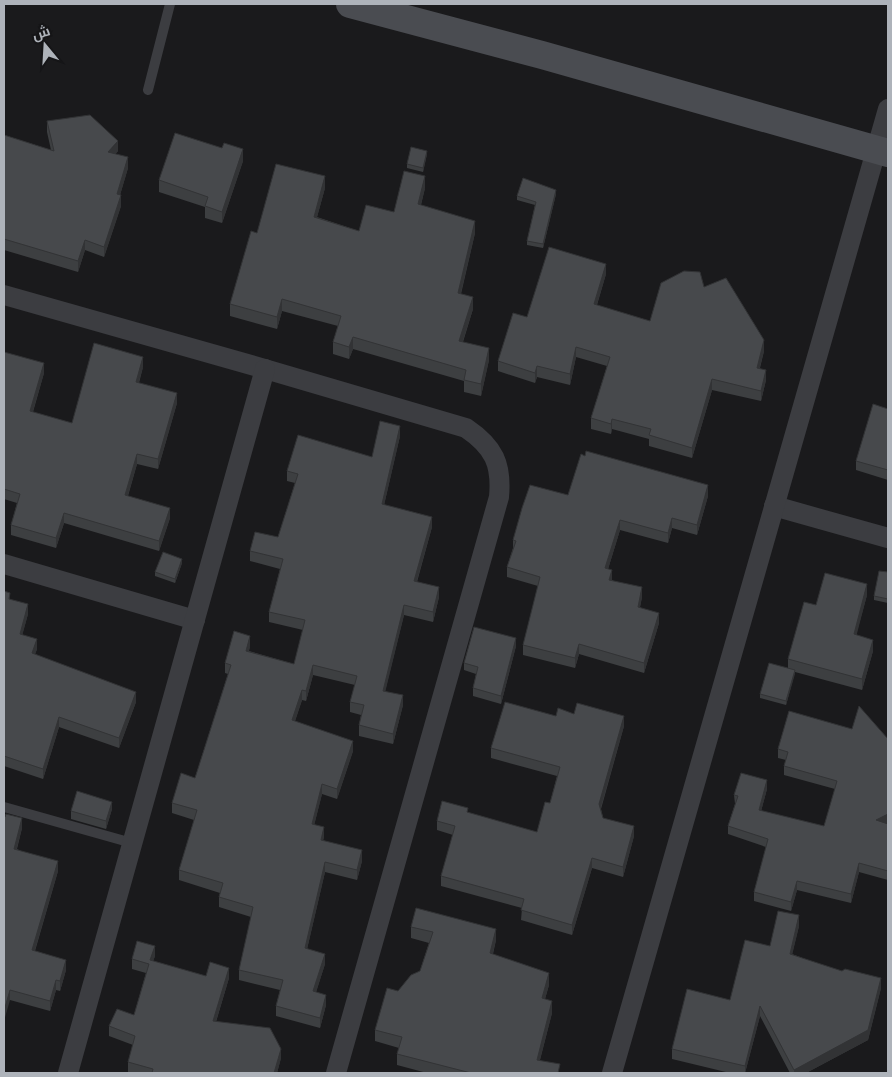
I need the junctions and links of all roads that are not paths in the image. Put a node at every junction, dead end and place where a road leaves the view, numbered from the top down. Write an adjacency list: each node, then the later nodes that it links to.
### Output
1 (170, 4): 3 (lane)
2 (350, 4): 5 (main road)
3 (148, 90)
4 (888, 109): 5 (street)
5 (882, 151): 8 (street)
6 (4, 295): 7 (street)
7 (265, 369): 11 (street); 15 (street)
8 (774, 506): 9 (street); 16 (street)
9 (888, 538)
10 (4, 564): 11 (street)
11 (195, 620): 13 (street)
12 (4, 807): 13 (lane)
13 (132, 843): 14 (street)
14 (68, 1073)
15 (336, 1073)
16 (612, 1073)

